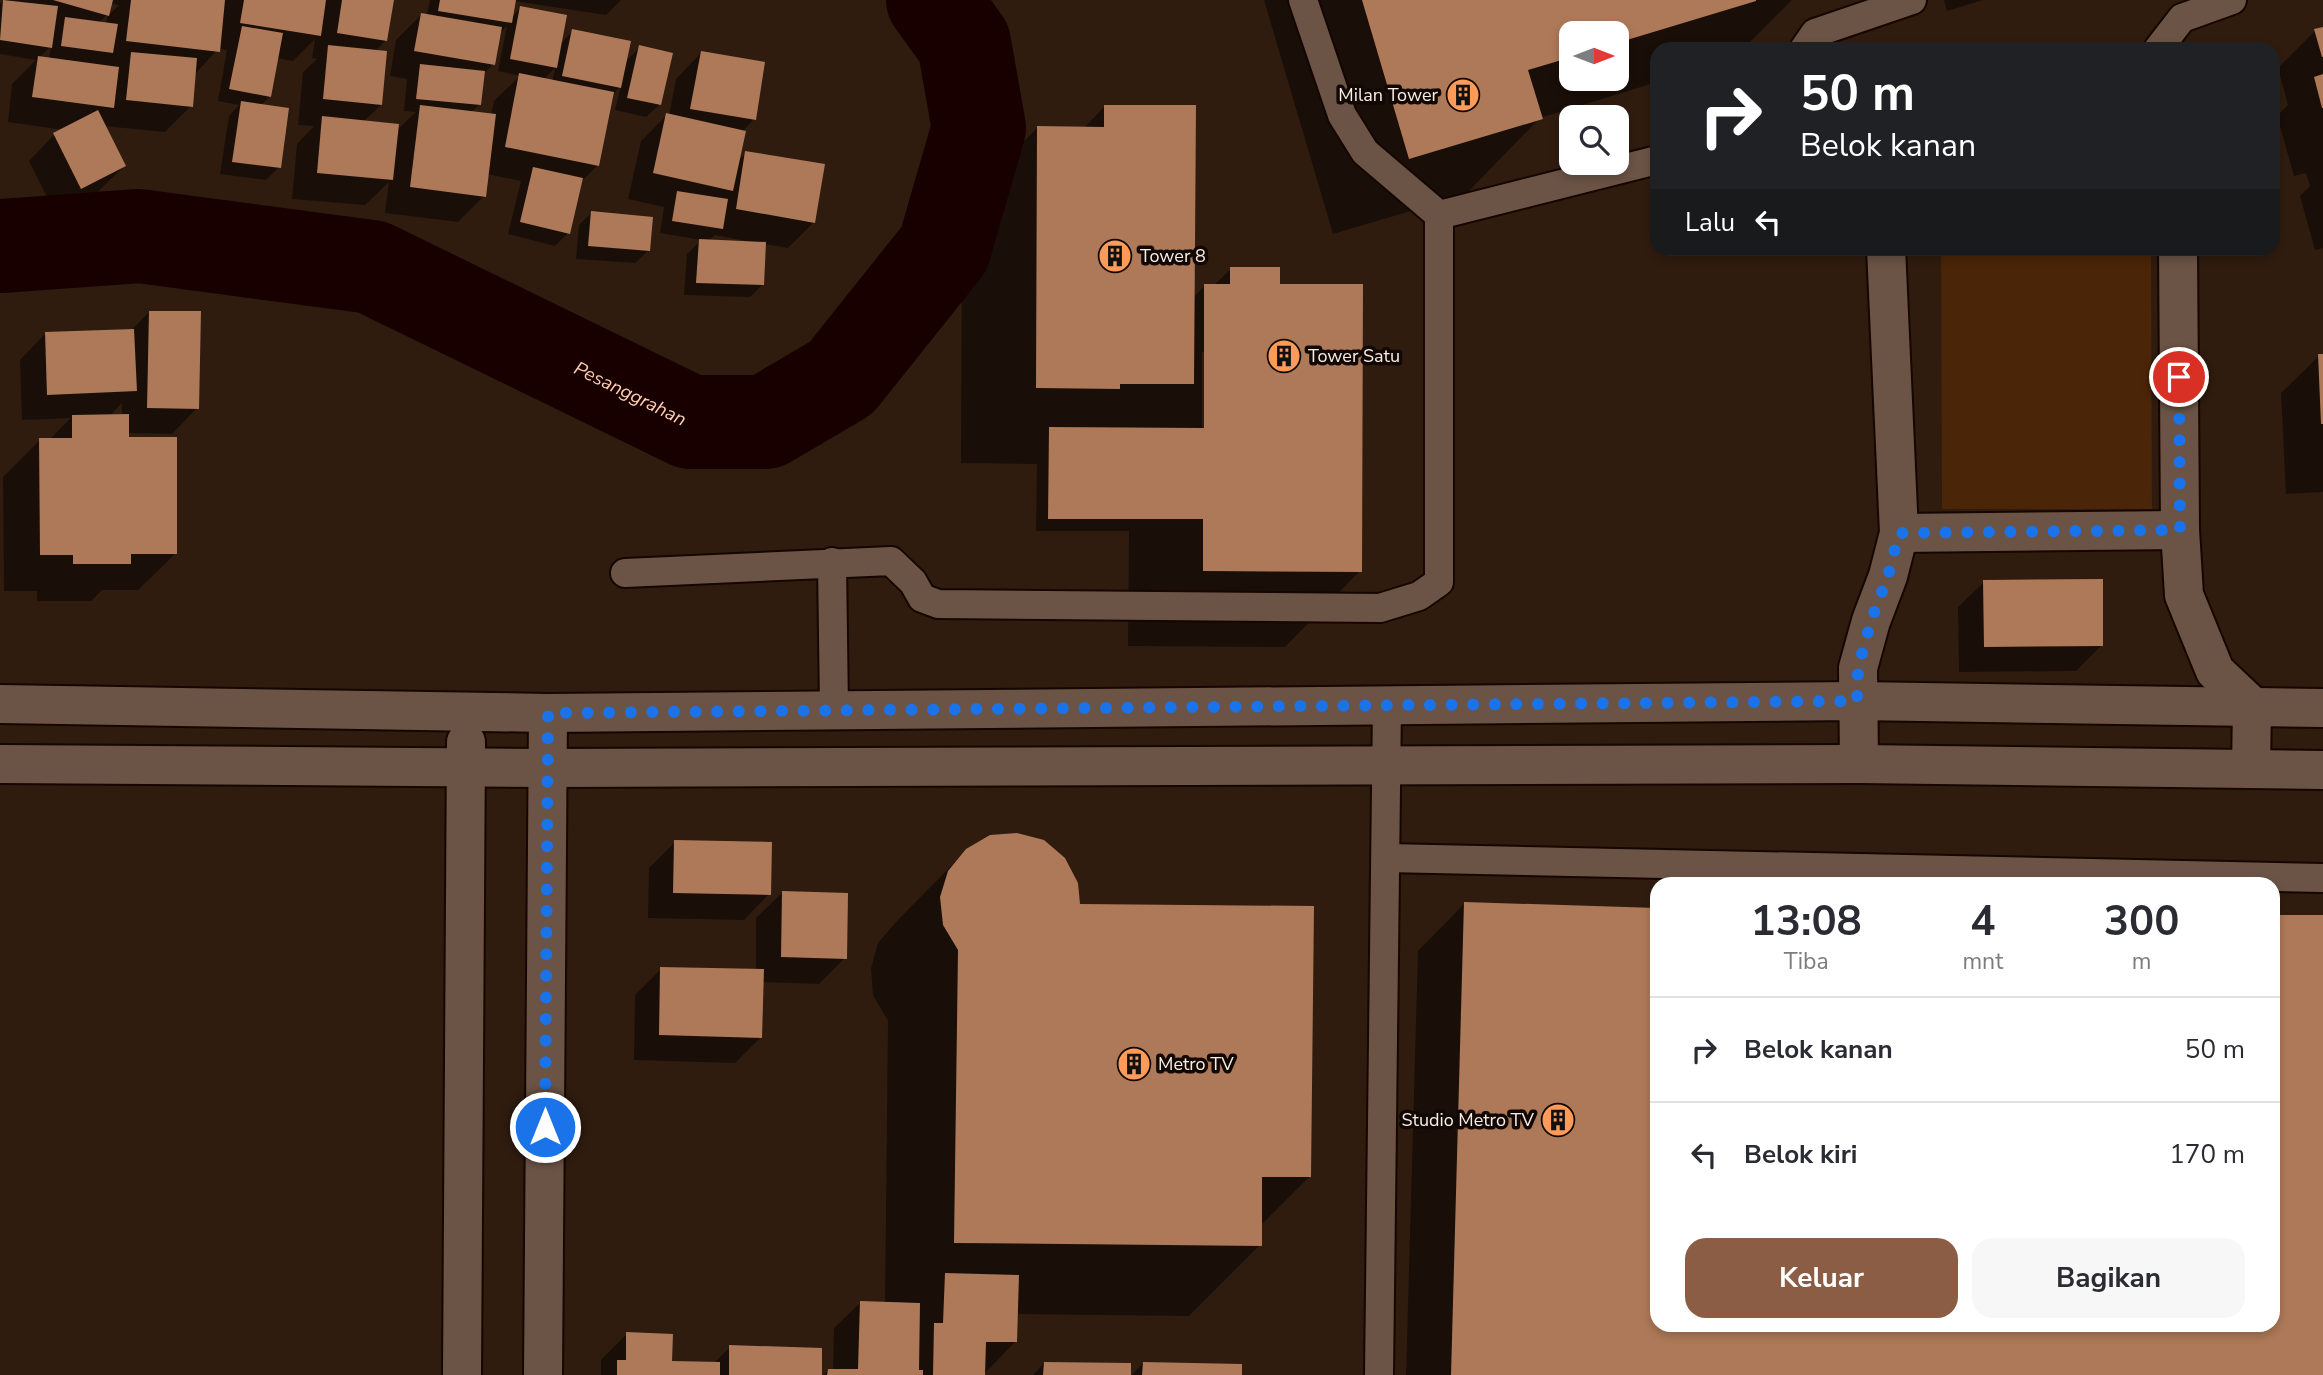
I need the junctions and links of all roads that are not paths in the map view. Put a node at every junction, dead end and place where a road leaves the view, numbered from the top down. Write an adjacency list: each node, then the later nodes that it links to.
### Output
1 (1303, 0): 8 (lane)
2 (1912, 0): 5 (lane)
3 (2232, 0): 4 (lane)
4 (2176, 9): 6 (lane)
5 (1809, 42)
6 (2161, 42)
7 (1650, 162): 8 (lane)
8 (1440, 215): 13 (lane)
9 (1886, 256): 12 (street)
10 (2178, 256): 11 (street)
11 (2180, 530): 12 (street); 18 (street)
12 (1899, 533): 15 (street)
13 (832, 562): 14 (lane); 20 (lane)
14 (625, 573)
15 (1857, 701): 17 (street); 18 (street); 25 (street)
16 (0, 704): 21 (street)
17 (1387, 704): 20 (street); 24 (lane)
18 (2252, 706): 19 (street); 28 (street)
19 (2323, 708)
20 (834, 710): 22 (street)
21 (466, 712): 22 (street); 26 (street)
22 (548, 713): 27 (street)
23 (0, 764): 26 (street)
24 (1387, 764): 25 (street); 27 (street); 30 (lane)
25 (1859, 764): 28 (street)
26 (466, 766): 27 (street); 34 (street)
27 (547, 768): 35 (street)
28 (2251, 769): 29 (street)
29 (2323, 770)
30 (1386, 858): 31 (lane); 36 (lane)
31 (2276, 877)
32 (2280, 877): 33 (lane)
33 (2323, 878)
34 (462, 1375)
35 (543, 1375)
36 (1379, 1375)

